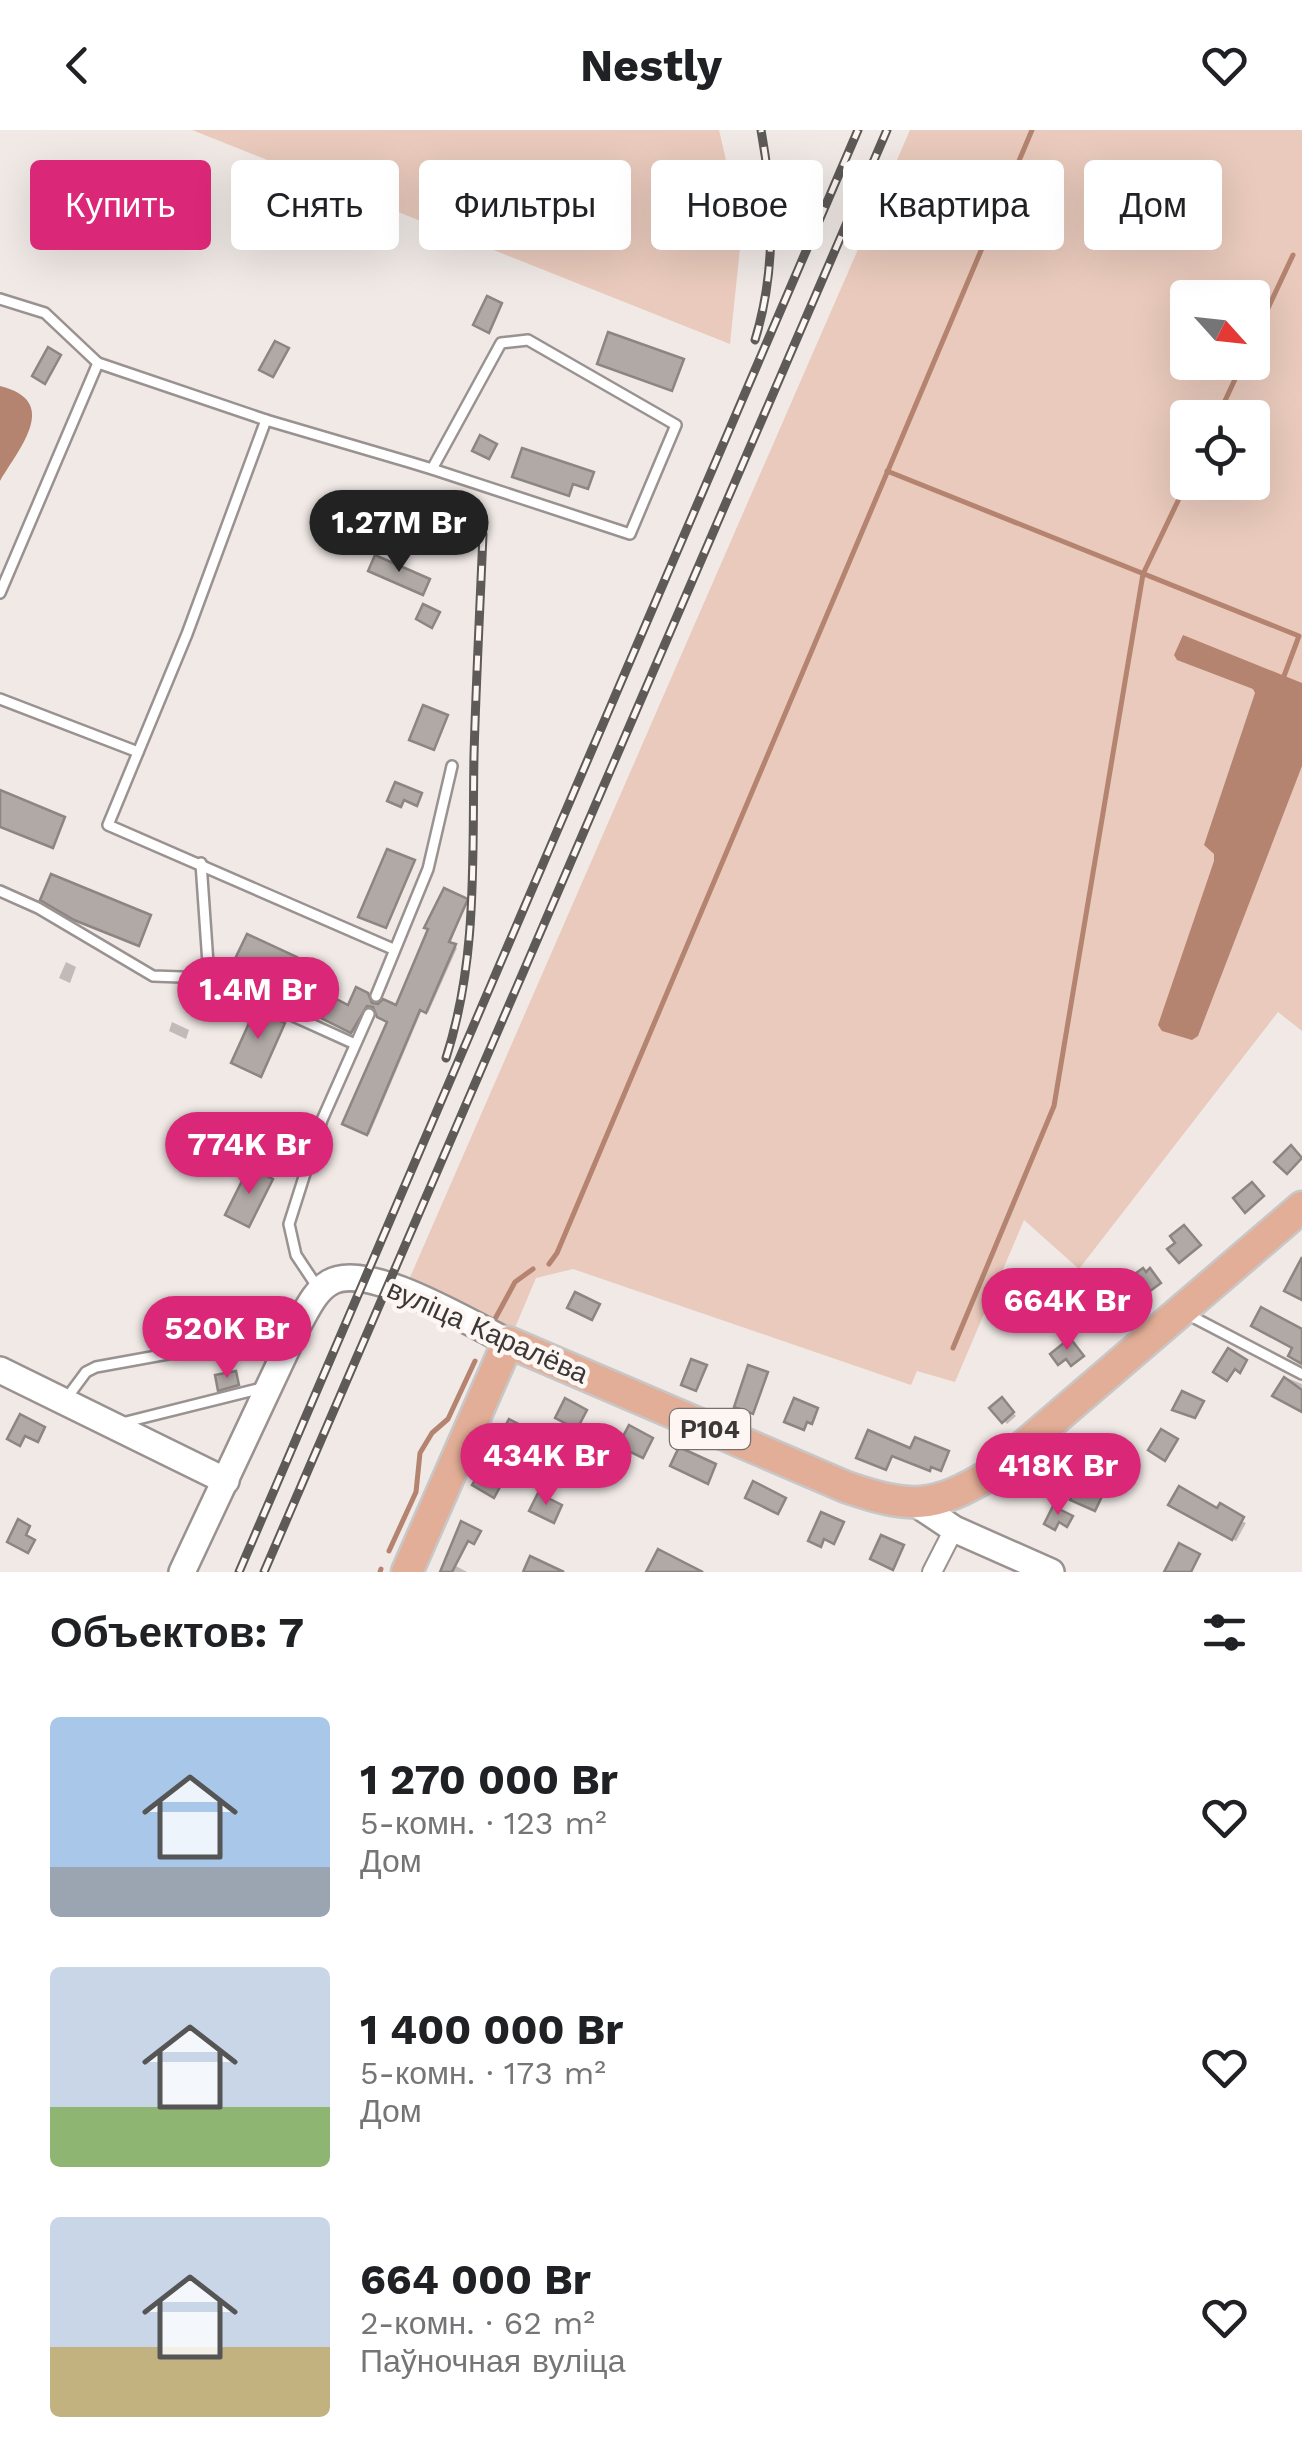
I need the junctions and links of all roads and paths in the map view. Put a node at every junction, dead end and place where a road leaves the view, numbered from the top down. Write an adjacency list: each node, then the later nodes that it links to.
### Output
1 (0, 299): 2 (lane)
2 (98, 362): 3 (lane); 5 (lane)
3 (266, 420): 4 (lane); 7 (lane)
4 (432, 469): 4 (lane)
5 (0, 593)
6 (0, 699): 7 (lane)
7 (138, 752): 9 (lane)
8 (452, 766): 11 (lane)
9 (201, 863): 11 (lane); 12 (lane)
10 (0, 891): 12 (lane)
11 (393, 949): 13 (lane)
12 (209, 978): 15 (lane)
13 (376, 996)
14 (369, 1014): 15 (lane)
15 (356, 1044): 17 (lane)
16 (1302, 1207): 18 (main road, Р104)
17 (319, 1291): 19 (main road, вуліца Каралёва); 23 (main road)
18 (1183, 1312): 22 (lane); 27 (main road, Р104)
19 (508, 1342): 27 (main road, вуліца Каралёва / Р104); 30 (main road)
20 (212, 1346): 24 (lane)
21 (0, 1370): 24 (main road)
22 (1302, 1374)
23 (270, 1386): 25 (lane); 26 (main road)
24 (65, 1402): 25 (main road)
25 (114, 1426): 26 (main road)
26 (226, 1481): 29 (main road)
27 (915, 1503): 28 (main road, вуліца Каралёва)
28 (954, 1530): 31 (street); 32 (main road, вуліца Каралёва)
29 (182, 1572)
30 (406, 1572)
31 (932, 1572)
32 (1051, 1572)

